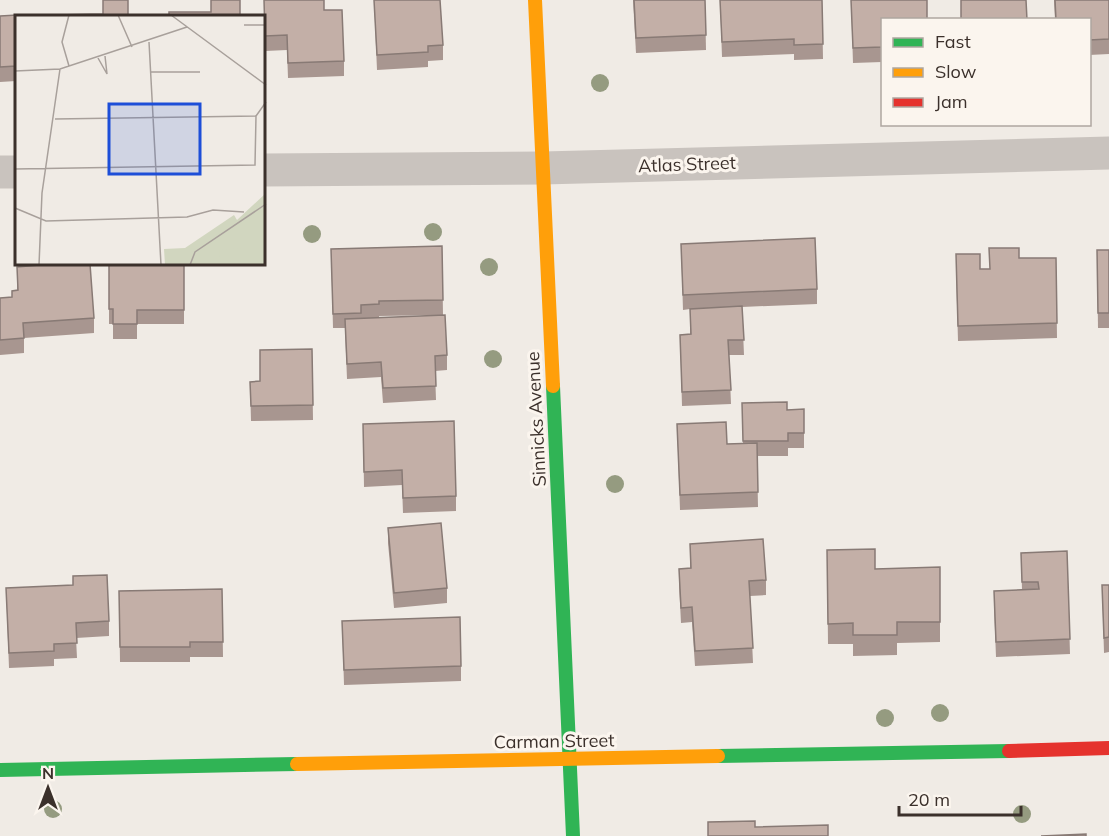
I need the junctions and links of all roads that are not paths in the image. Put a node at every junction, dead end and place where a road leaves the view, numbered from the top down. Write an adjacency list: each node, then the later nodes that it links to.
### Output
1 (535, 0): 3 (street, Sinnicks Avenue)
2 (1109, 153): 3 (street, Atlas Street)
3 (543, 168): 4 (street, Atlas Street); 6 (street, Sinnicks Avenue)
4 (266, 170)
5 (1109, 748): 6 (street, Carman Street)
6 (569, 758): 7 (street, Carman Street); 8 (street, Sinnicks Avenue)
7 (0, 770)
8 (573, 836)

